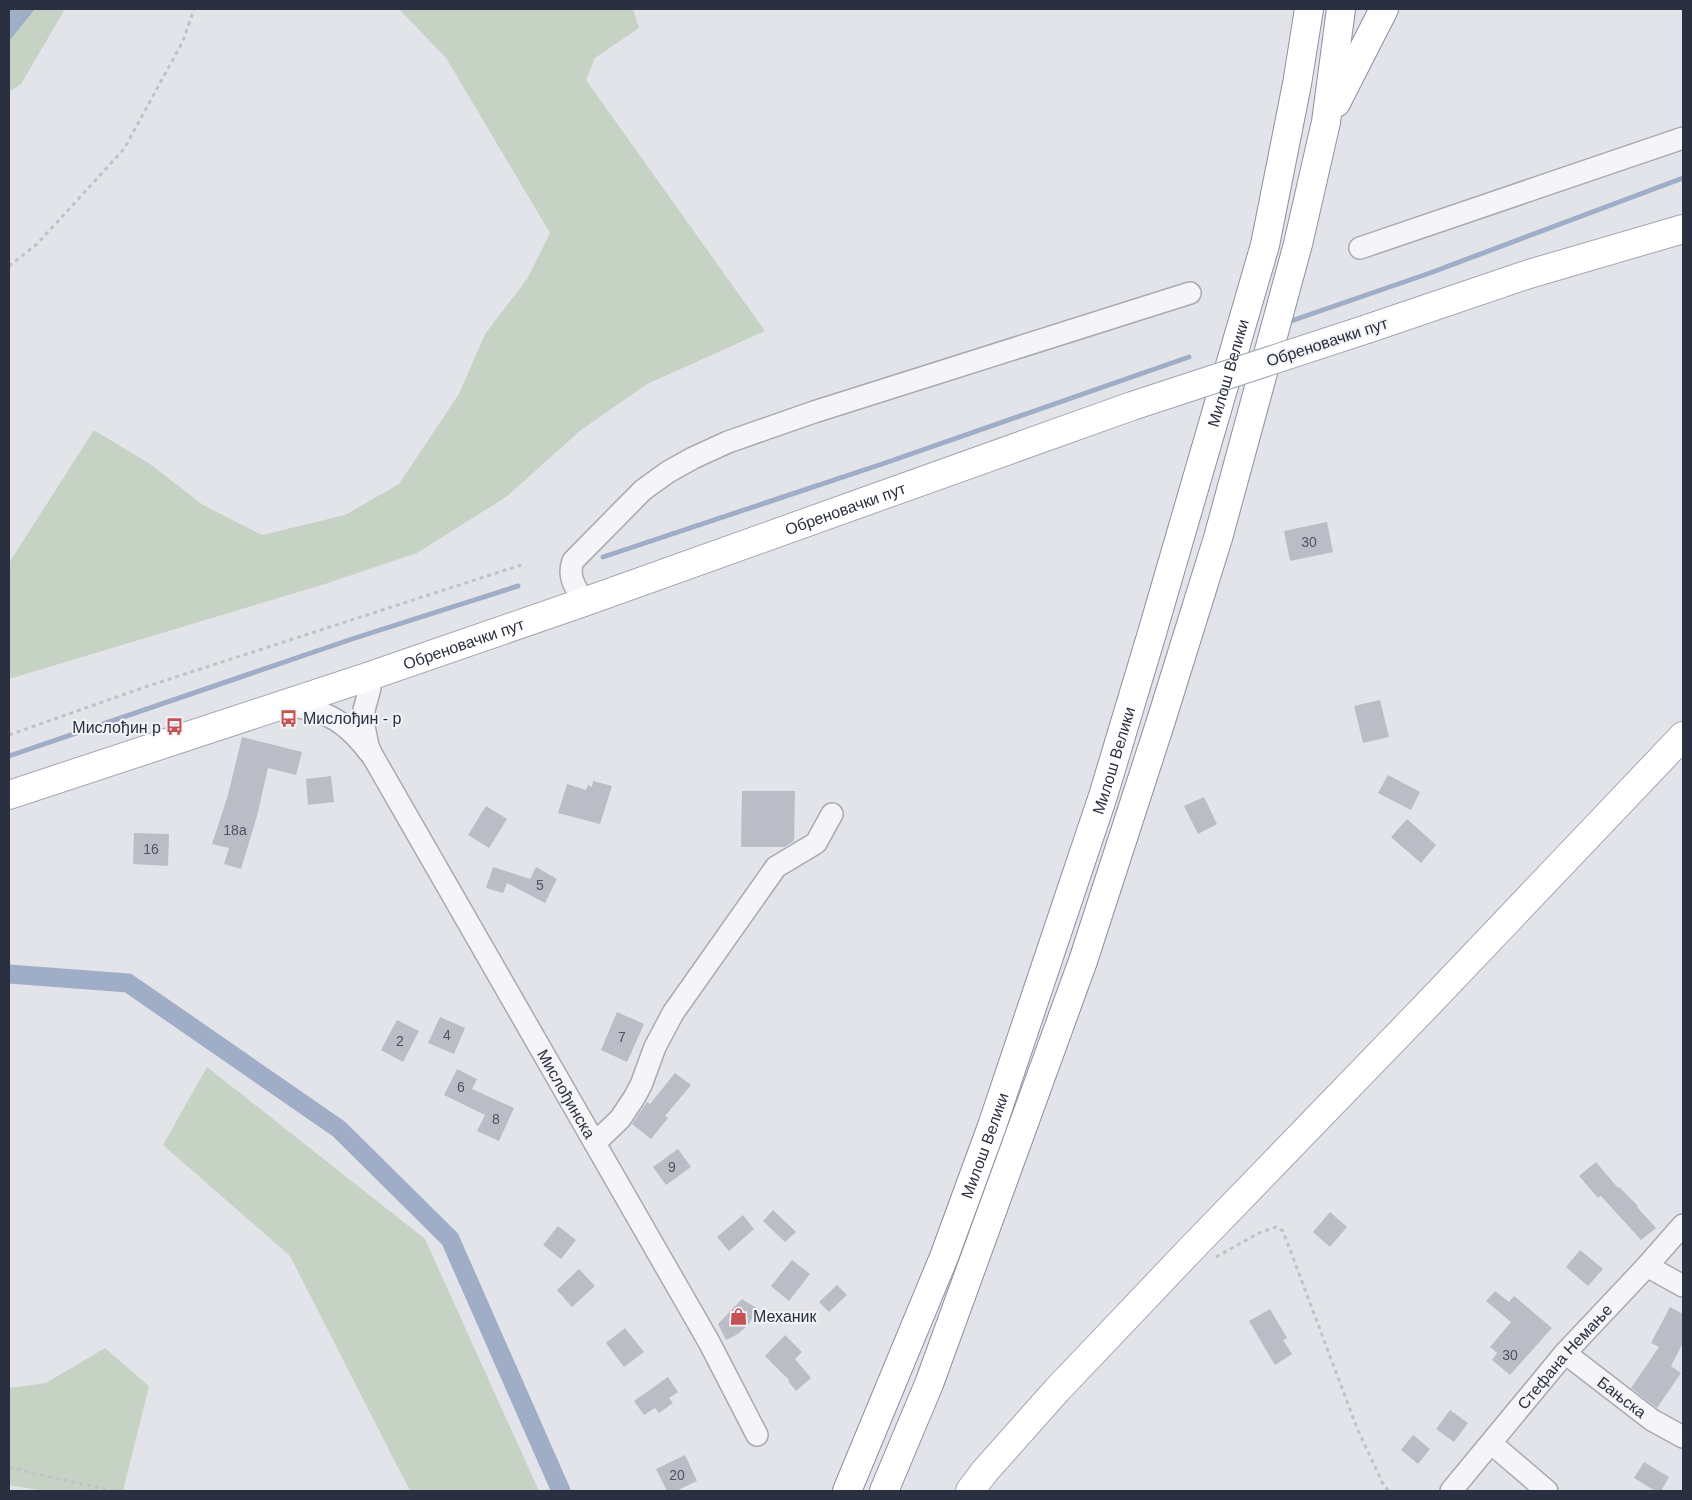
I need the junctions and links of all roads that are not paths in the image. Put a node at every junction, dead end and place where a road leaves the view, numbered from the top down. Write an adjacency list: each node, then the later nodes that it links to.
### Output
1 (1308, 9): 24 (main road, Милош Велики)
2 (1341, 9): 4 (main road, Милош Велики)
3 (1384, 9): 4 (main road)
4 (1326, 122): 25 (main road, Милош Велики)
5 (1683, 138): 7 (street)
6 (1683, 229): 9 (main road, Обреновачки пут, bridge)
7 (1360, 248)
8 (1190, 293): 9 (street)
9 (584, 602): 10 (main road, Обреновачки пут)
10 (367, 677): 11 (main road, Обреновачки пут); 13 (street, Мислођинска)
11 (285, 704): 13 (street, Мислођинска); 14 (main road, Обреновачки пут)
12 (1683, 736): 26 (main road)
13 (372, 755): 16 (street, Мислођинска)
14 (9, 795)
15 (832, 814): 16 (street)
16 (595, 1143): 21 (street, Мислођинска)
17 (1683, 1225): 18 (street, Стефана Немање)
18 (1647, 1266): 19 (street); 20 (street, Стефана Немање)
19 (1683, 1286)
20 (1565, 1354): 22 (street, Бањска); 23 (street, Стефана Немање)
21 (757, 1435)
22 (1683, 1437)
23 (1492, 1444): 27 (street, Стефана Немање); 28 (street)
24 (846, 1491)
25 (884, 1491)
26 (970, 1491)
27 (1451, 1491)
28 (1547, 1491)

